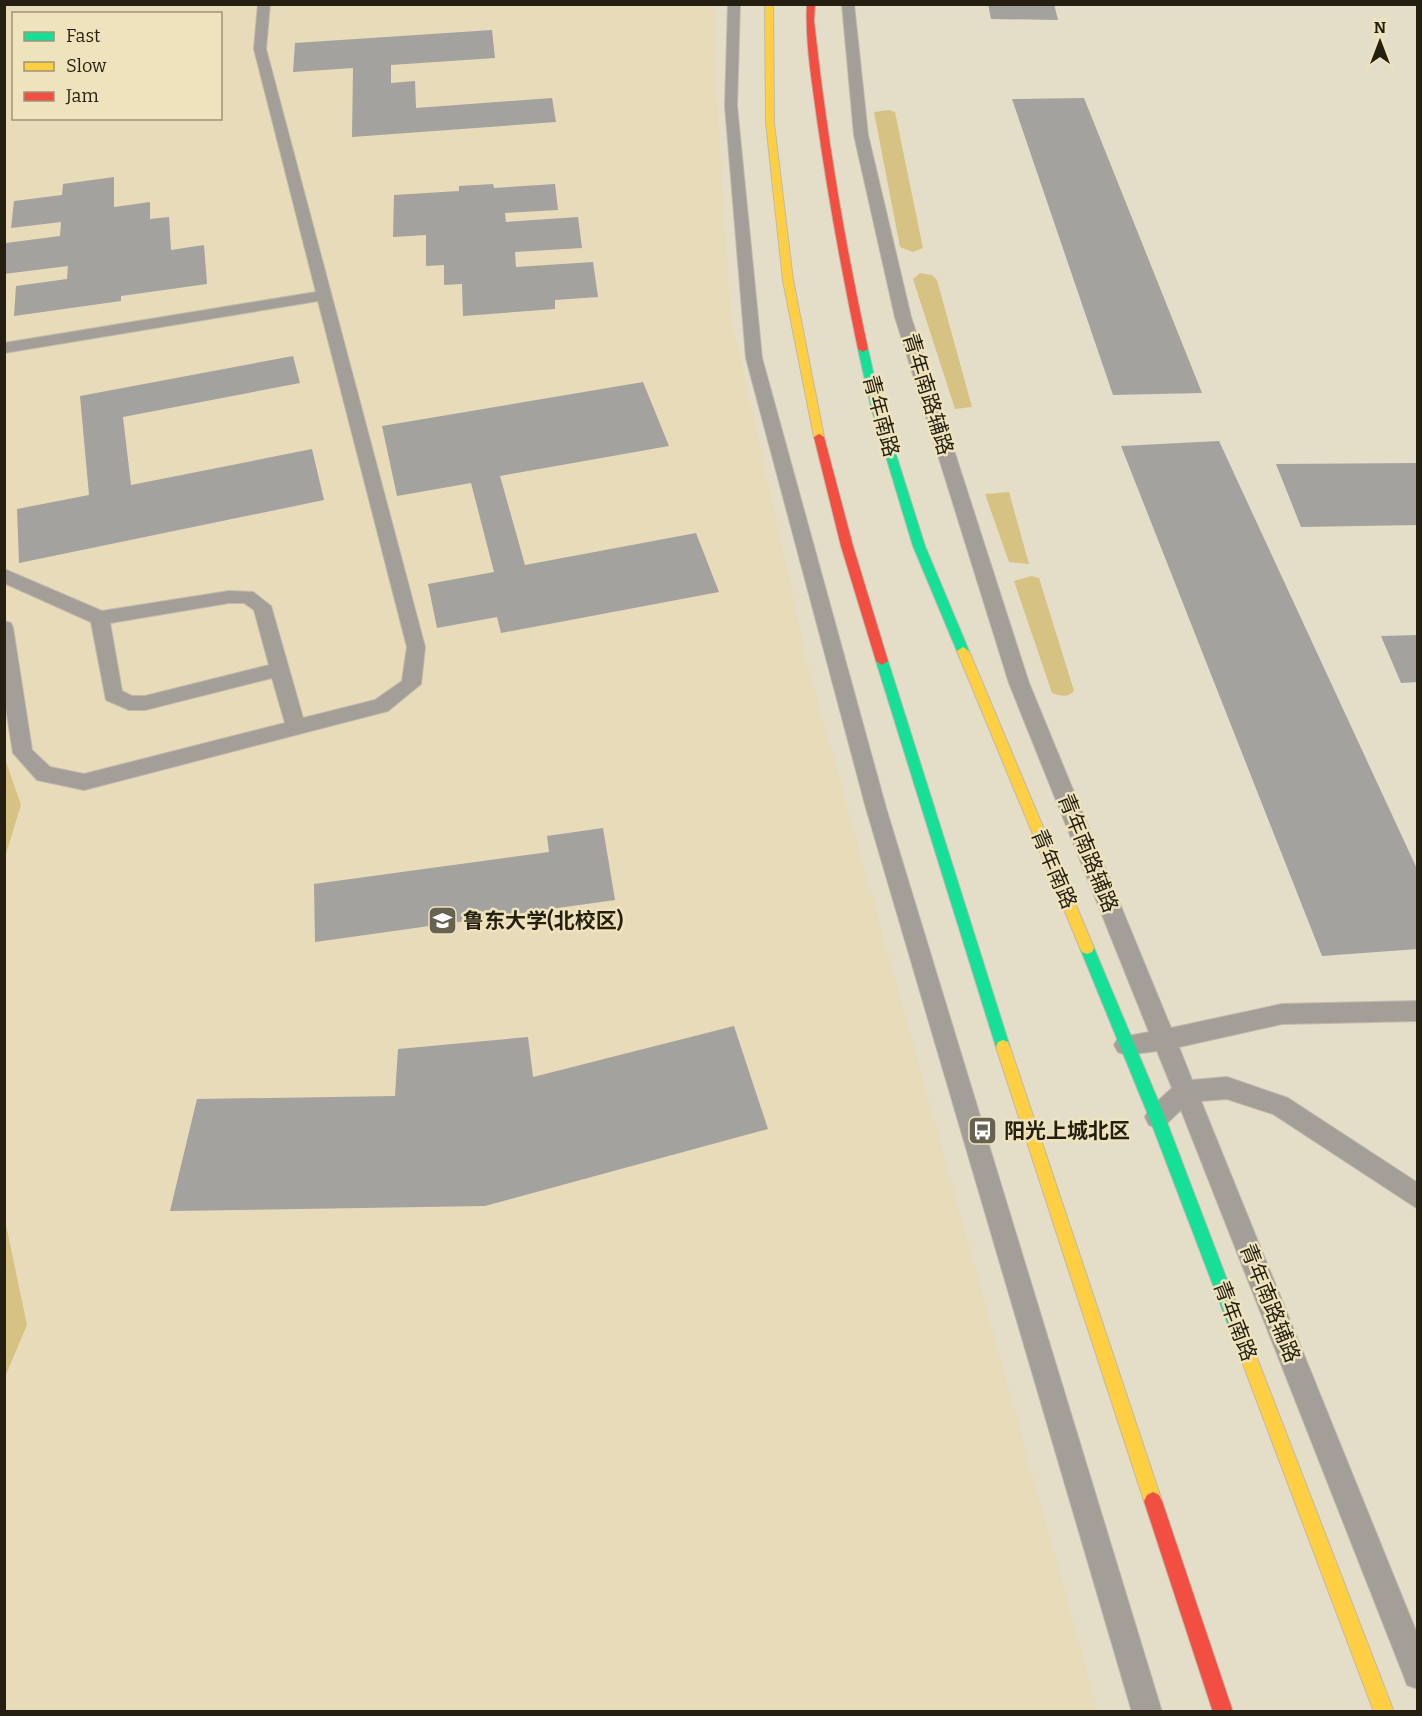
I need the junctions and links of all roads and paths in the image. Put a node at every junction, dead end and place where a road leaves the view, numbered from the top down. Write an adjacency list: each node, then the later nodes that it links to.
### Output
1 (264, 4): 6 (lane)
2 (734, 4): 20 (lane)
3 (769, 4): 21 (main road)
4 (811, 4): 15 (main road, 青年南路)
5 (848, 4): 14 (lane, 青年南路辅路)
6 (326, 295): 7 (lane); 12 (lane)
7 (4, 348)
8 (4, 575): 9 (lane)
9 (100, 618): 11 (lane); 11 (lane)
10 (4, 628): 12 (lane)
11 (279, 669): 12 (lane)
12 (296, 728)
13 (1418, 1011): 14 (lane)
14 (1165, 1040): 15 (lane); 16 (lane, 青年南路辅路)
15 (1126, 1045): 17 (main road, 青年南路)
16 (1185, 1091): 17 (lane); 18 (lane); 19 (lane, 青年南路辅路)
17 (1157, 1117): 22 (main road, 青年南路)
18 (1418, 1197)
19 (1418, 1674)
20 (1147, 1712)
21 (1223, 1712)
22 (1384, 1712)

